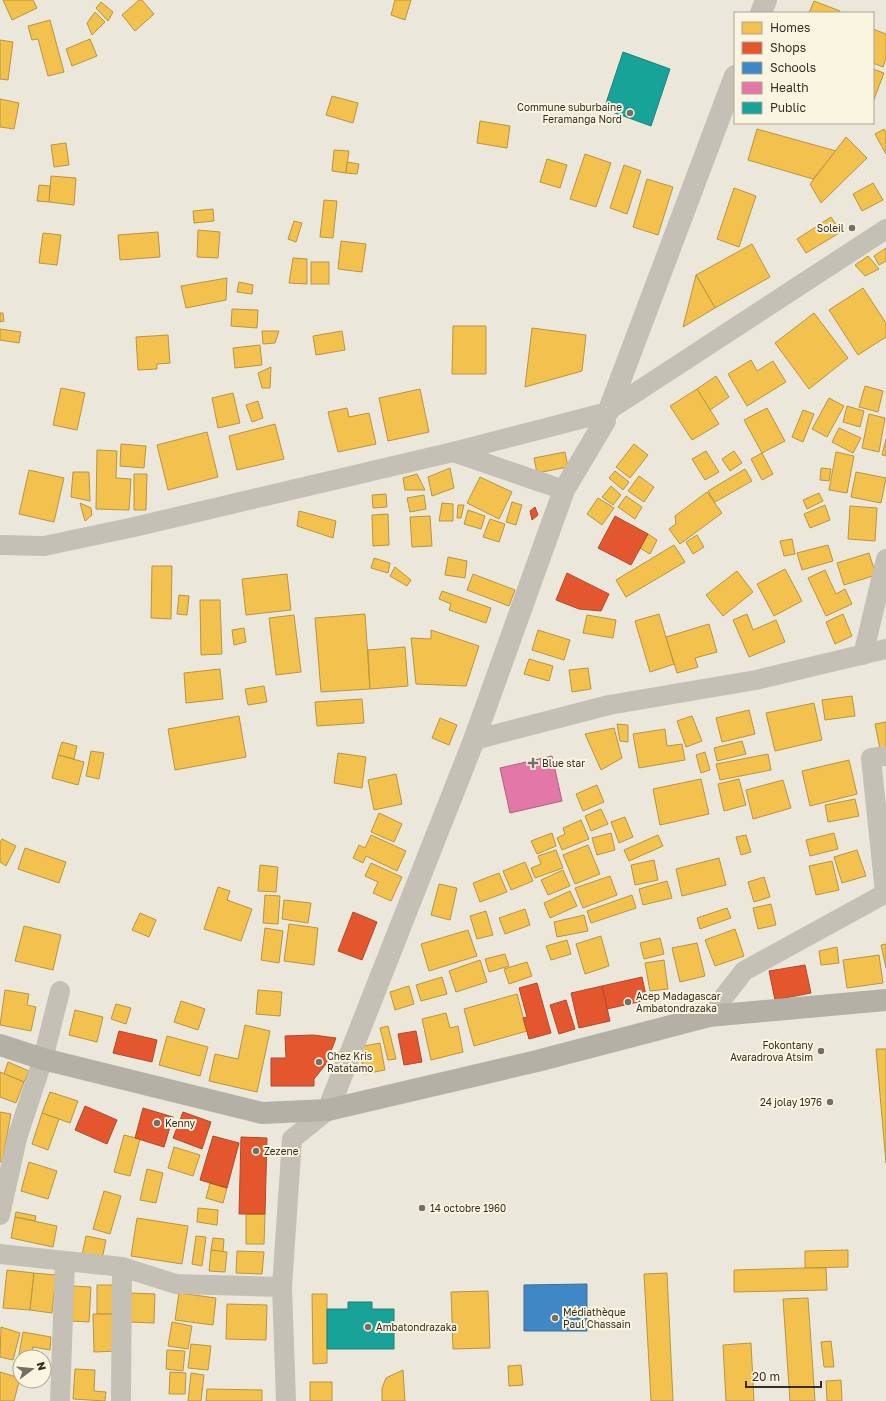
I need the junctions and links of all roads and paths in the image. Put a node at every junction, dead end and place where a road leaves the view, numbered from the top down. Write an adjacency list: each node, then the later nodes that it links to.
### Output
1 (766, 0): 2 (street)
2 (761, 12)
3 (734, 79): 5 (street)
4 (886, 229): 5 (street)
5 (605, 415): 6 (street); 7 (street)
6 (452, 452): 7 (street); 8 (street)
7 (564, 490): 12 (street)
8 (0, 544)
9 (886, 559): 11 (street)
10 (886, 649): 11 (street)
11 (863, 655): 12 (street)
12 (474, 740): 20 (street)
13 (886, 756): 14 (street)
14 (886, 893): 17 (street)
15 (60, 991): 19 (street)
16 (886, 1000): 17 (main road)
17 (709, 1016): 20 (main road)
18 (0, 1045): 19 (main road)
19 (43, 1059): 20 (main road); 21 (street)
20 (328, 1110): 25 (street)
21 (0, 1215)
22 (0, 1254): 23 (street)
23 (65, 1261): 24 (street); 26 (street)
24 (122, 1266): 25 (street); 27 (street)
25 (282, 1287): 28 (street)
26 (60, 1401)
27 (121, 1401)
28 (286, 1401)

